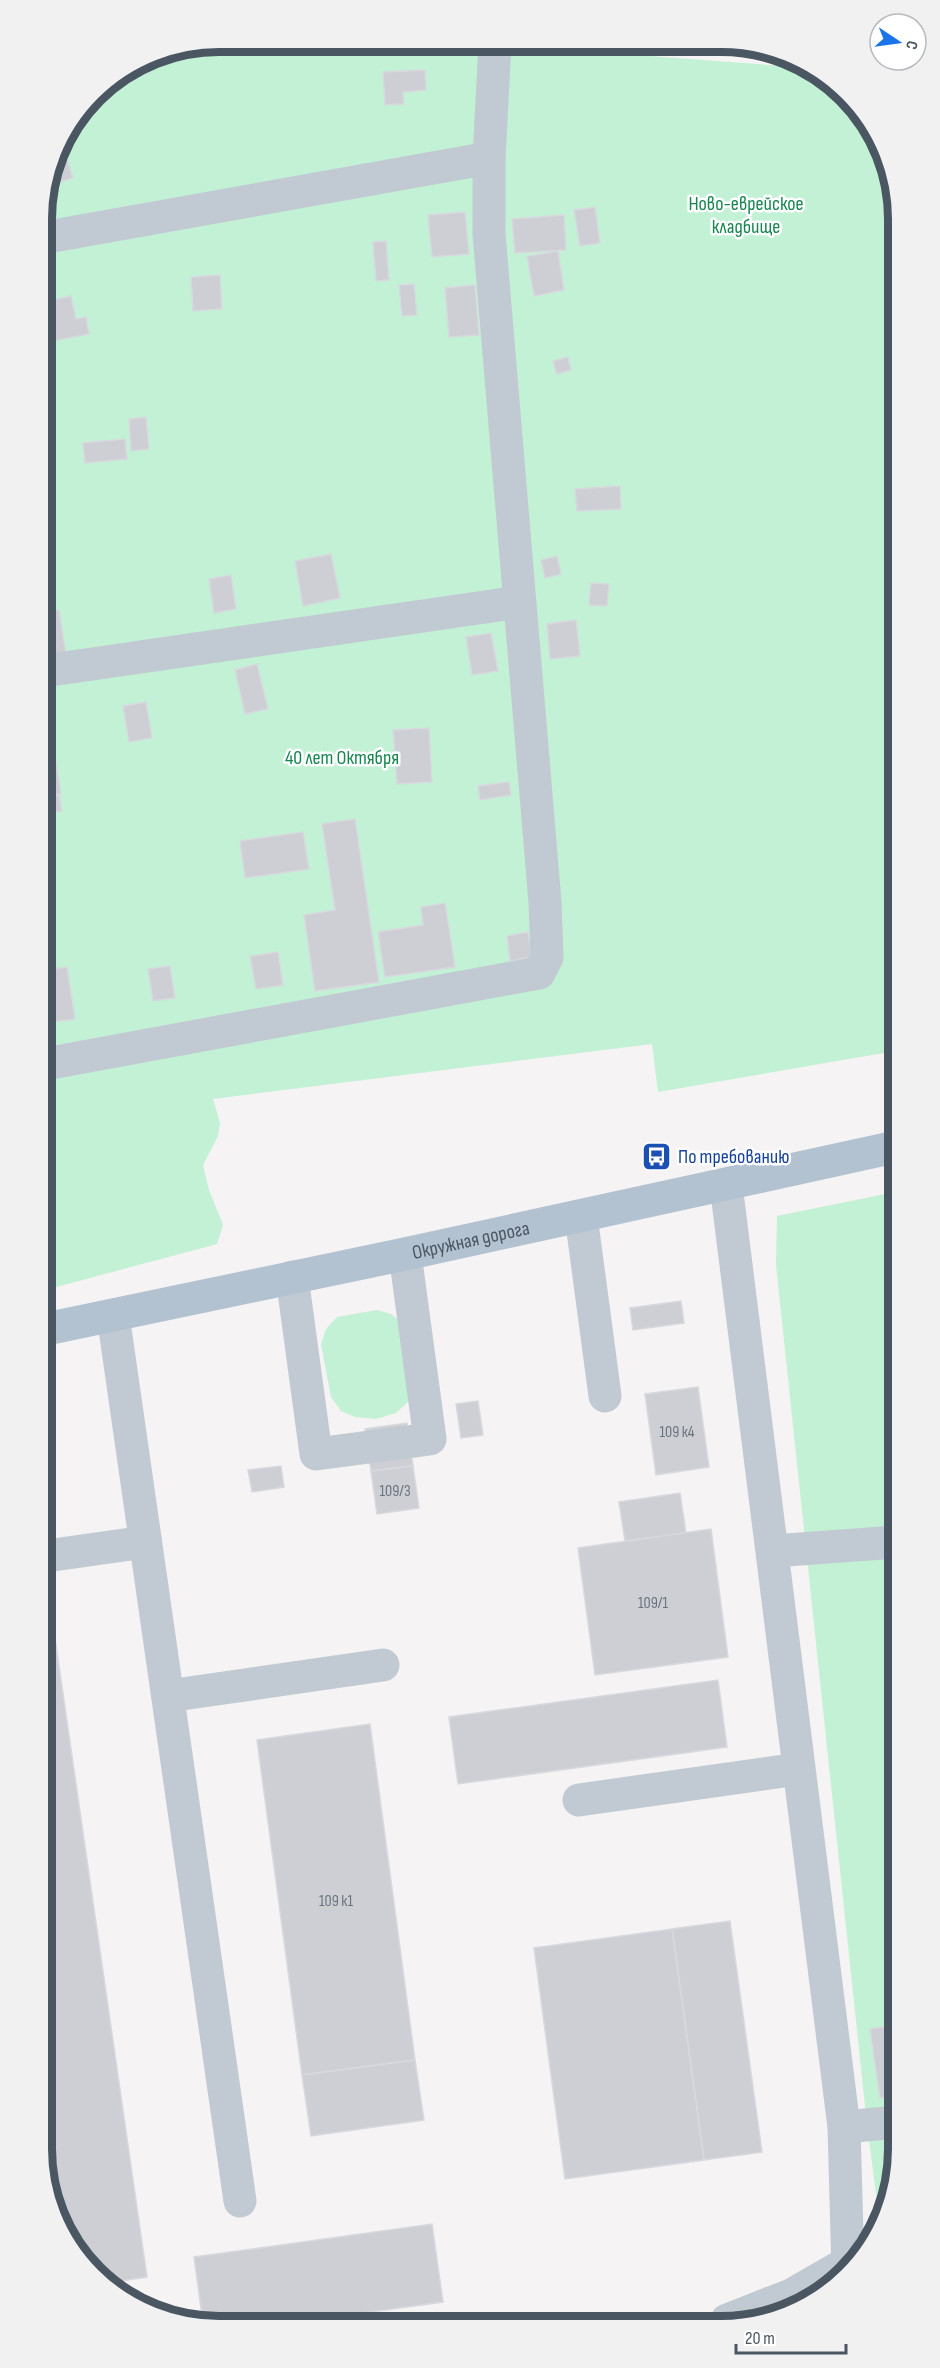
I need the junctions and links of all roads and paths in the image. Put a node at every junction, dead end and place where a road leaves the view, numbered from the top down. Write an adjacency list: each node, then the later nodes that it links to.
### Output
1 (495, 52): 2 (street)
2 (489, 158): 3 (street); 4 (street)
3 (53, 236)
4 (519, 602): 5 (street); 6 (street)
5 (53, 670)
6 (53, 1063)
7 (888, 1149): 8 (main road, Окружная дорога)
8 (726, 1185): 9 (main road, Окружная дорога); 17 (street)
9 (581, 1216): 10 (main road, Окружная дорога); 14 (street)
10 (405, 1254): 11 (main road, Окружная дорога); 11 (street)
11 (292, 1278): 12 (main road, Окружная дорога)
12 (113, 1315): 13 (main road, Окружная дорога); 15 (street)
13 (52, 1328)
14 (605, 1396)
15 (146, 1542): 18 (street); 20 (street)
16 (887, 1543): 17 (street)
17 (773, 1551): 21 (street)
18 (52, 1555)
19 (383, 1665): 20 (street)
20 (168, 1696): 25 (street)
21 (798, 1769): 22 (street); 24 (street)
22 (579, 1800)
23 (887, 2123): 24 (street)
24 (844, 2127): 26 (street)
25 (240, 2201)
26 (847, 2258)
27 (826, 2277): 28 (street)
28 (743, 2314)

